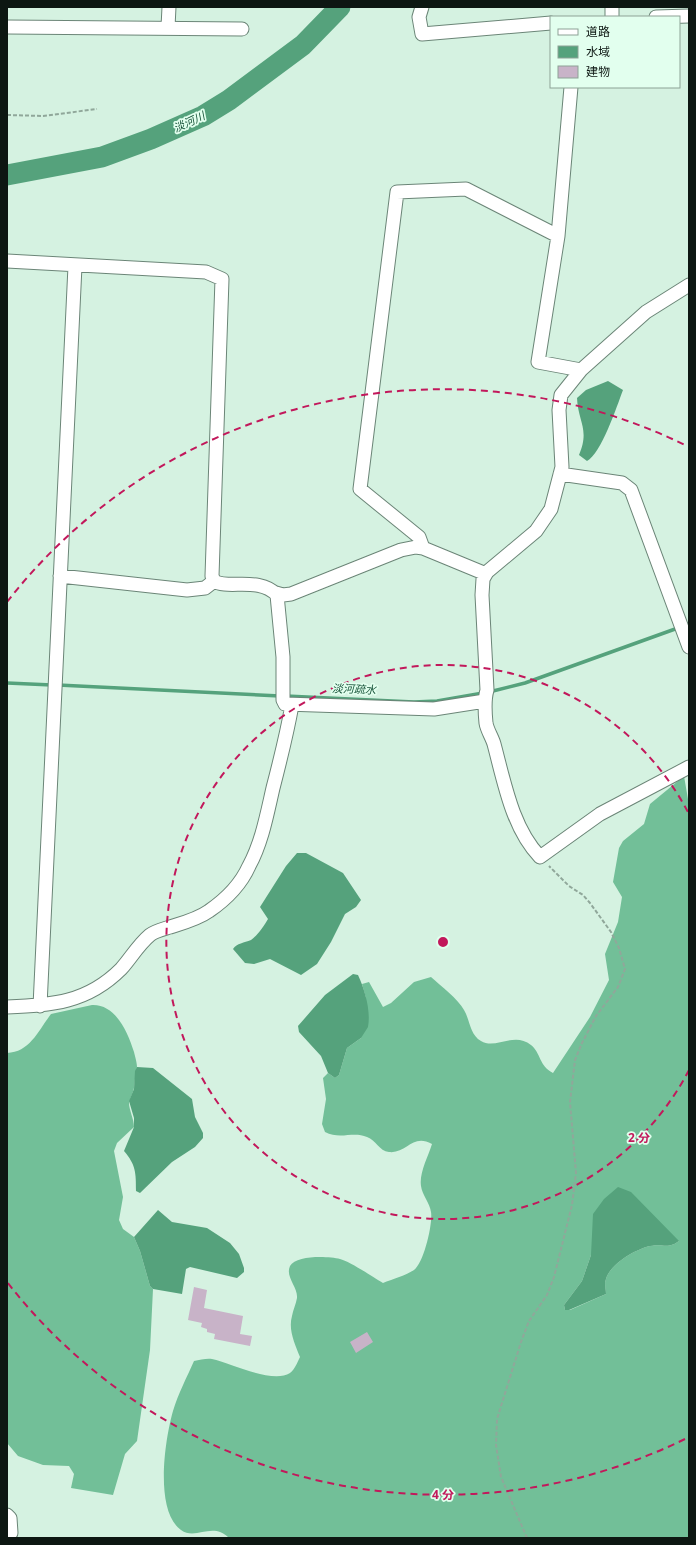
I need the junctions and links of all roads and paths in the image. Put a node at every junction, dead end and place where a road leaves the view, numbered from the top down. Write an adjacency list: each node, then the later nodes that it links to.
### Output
1 (169, 7): 5 (street)
2 (422, 7): 3 (street)
3 (550, 23)
4 (7, 27): 5 (street)
5 (168, 27): 6 (street)
6 (242, 29)
7 (571, 88): 10 (street)
8 (97, 109): 9 (path)
9 (7, 115)
10 (558, 236): 14 (street); 16 (street)
11 (7, 261): 12 (street)
12 (75, 266): 18 (street); 19 (street)
13 (689, 285): 14 (street)
14 (581, 370): 15 (street)
15 (560, 474): 17 (street); 21 (street)
16 (423, 548): 17 (street); 20 (street)
17 (486, 574): 22 (street)
18 (60, 576): 19 (street); 26 (street)
19 (214, 581): 20 (street)
20 (276, 593): 23 (street)
21 (689, 647)
22 (486, 696): 23 (street); 25 (street)
23 (286, 699): 26 (street)
24 (689, 767): 25 (street)
25 (540, 857): 30 (path)
26 (40, 1006): 27 (street)
27 (7, 1007)
28 (7, 1515): 29 (street)
29 (11, 1533)
30 (527, 1538)

